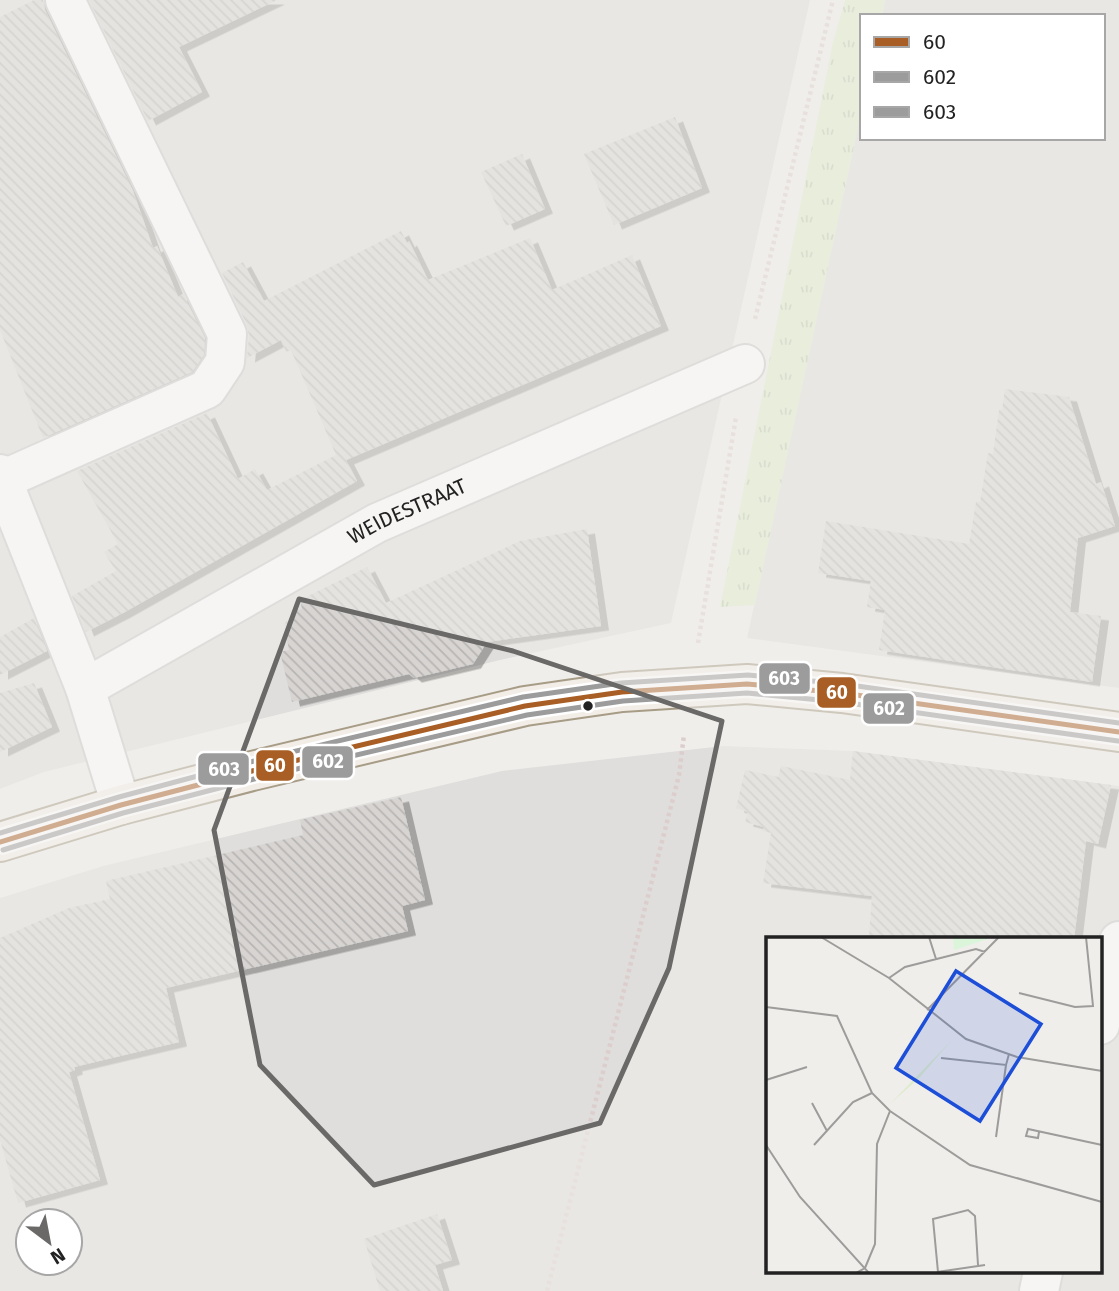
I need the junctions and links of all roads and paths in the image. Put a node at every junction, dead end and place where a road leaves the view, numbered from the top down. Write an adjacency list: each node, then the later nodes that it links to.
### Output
1 (65, 0): 3 (street)
2 (745, 364): 4 (street, WEIDESTRAAT)
3 (1, 477): 4 (street)
4 (85, 688): 6 (street)
5 (1119, 732): 6 (main road)
6 (121, 805): 7 (main road)
7 (0, 842)
8 (1119, 941): 9 (street)
9 (1102, 1016)

